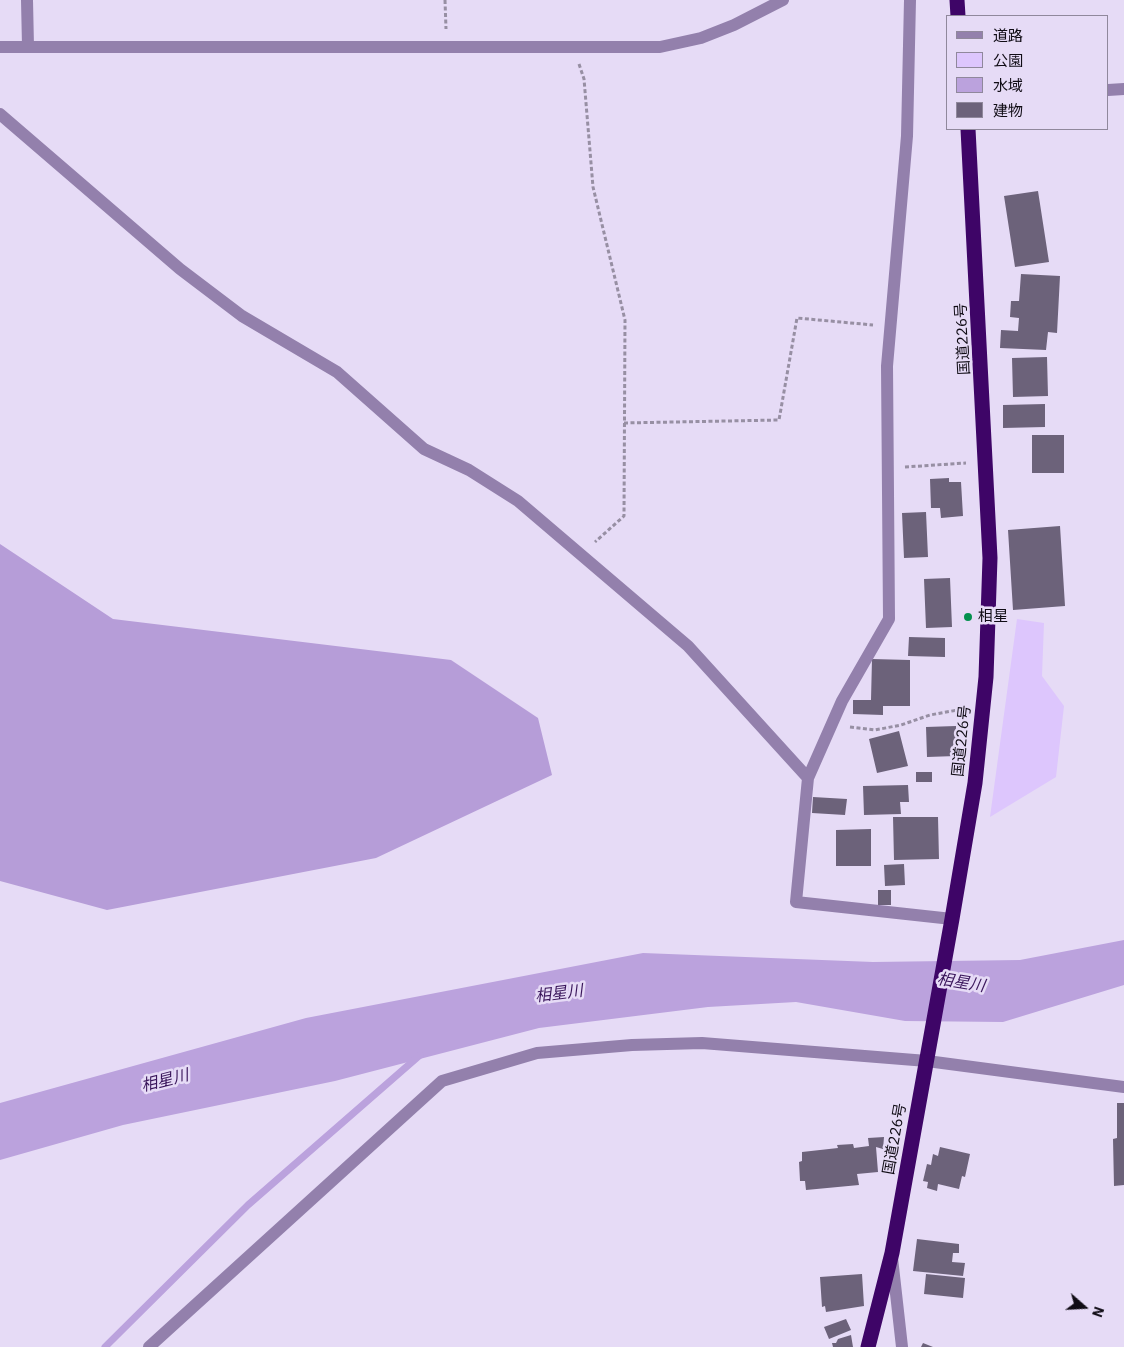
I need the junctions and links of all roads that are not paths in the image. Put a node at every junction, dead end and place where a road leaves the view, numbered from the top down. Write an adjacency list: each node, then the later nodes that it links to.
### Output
1 (27, 0): 6 (street)
2 (783, 0): 6 (street)
3 (910, 0): 12 (street)
4 (957, 0): 5 (highway)
5 (958, 15)
6 (28, 46): 7 (street)
7 (0, 47)
8 (1124, 89): 9 (street)
9 (1109, 90)
10 (0, 114): 12 (street)
11 (968, 130): 13 (highway, 国道226号)
12 (808, 778): 13 (street)
13 (952, 919): 14 (highway, 国道226号)
14 (928, 1055): 15 (street); 16 (highway, 国道226号); 17 (street)
15 (1124, 1087)
16 (892, 1253): 18 (highway, 国道226号); 19 (street)
17 (149, 1347)
18 (868, 1347)
19 (902, 1347)

